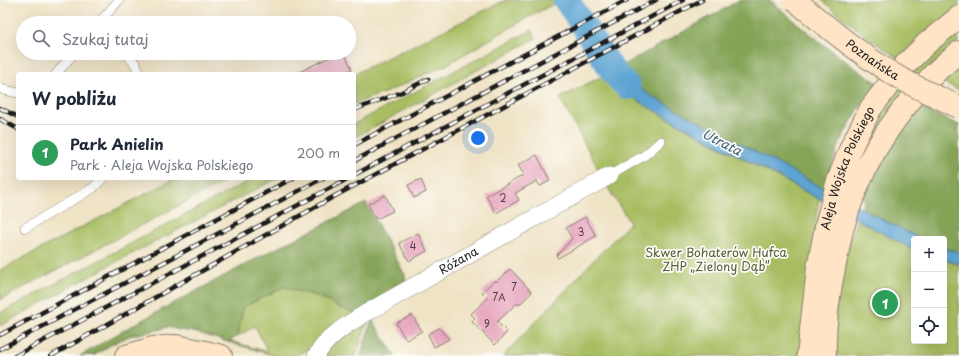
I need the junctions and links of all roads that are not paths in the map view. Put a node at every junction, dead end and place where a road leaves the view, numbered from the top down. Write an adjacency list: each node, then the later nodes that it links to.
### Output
1 (119, 0): 3 (lane)
2 (795, 0): 12 (main road, Poznańska, bridge)
3 (105, 16)
4 (959, 17): 16 (main road, Aleja Wojska Polskiego)
5 (959, 52): 16 (main road, Aleja Wojska Polskiego)
6 (68, 60): 8 (lane)
7 (132, 60): 9 (lane)
8 (58, 72)
9 (139, 72)
10 (0, 88): 11 (lane)
11 (16, 93)
12 (959, 107)
13 (661, 141): 14 (lane)
14 (609, 176): 21 (street, Różana)
15 (101, 180): 18 (lane)
16 (846, 189): 17 (main road, Aleja Wojska Polskiego)
17 (835, 224): 22 (main road, Aleja Wojska Polskiego); 23 (main road, Aleja Wojska Polskiego)
18 (25, 228)
19 (213, 354): 20 (main road)
20 (126, 356)
21 (316, 356)
22 (808, 356)
23 (825, 356)

